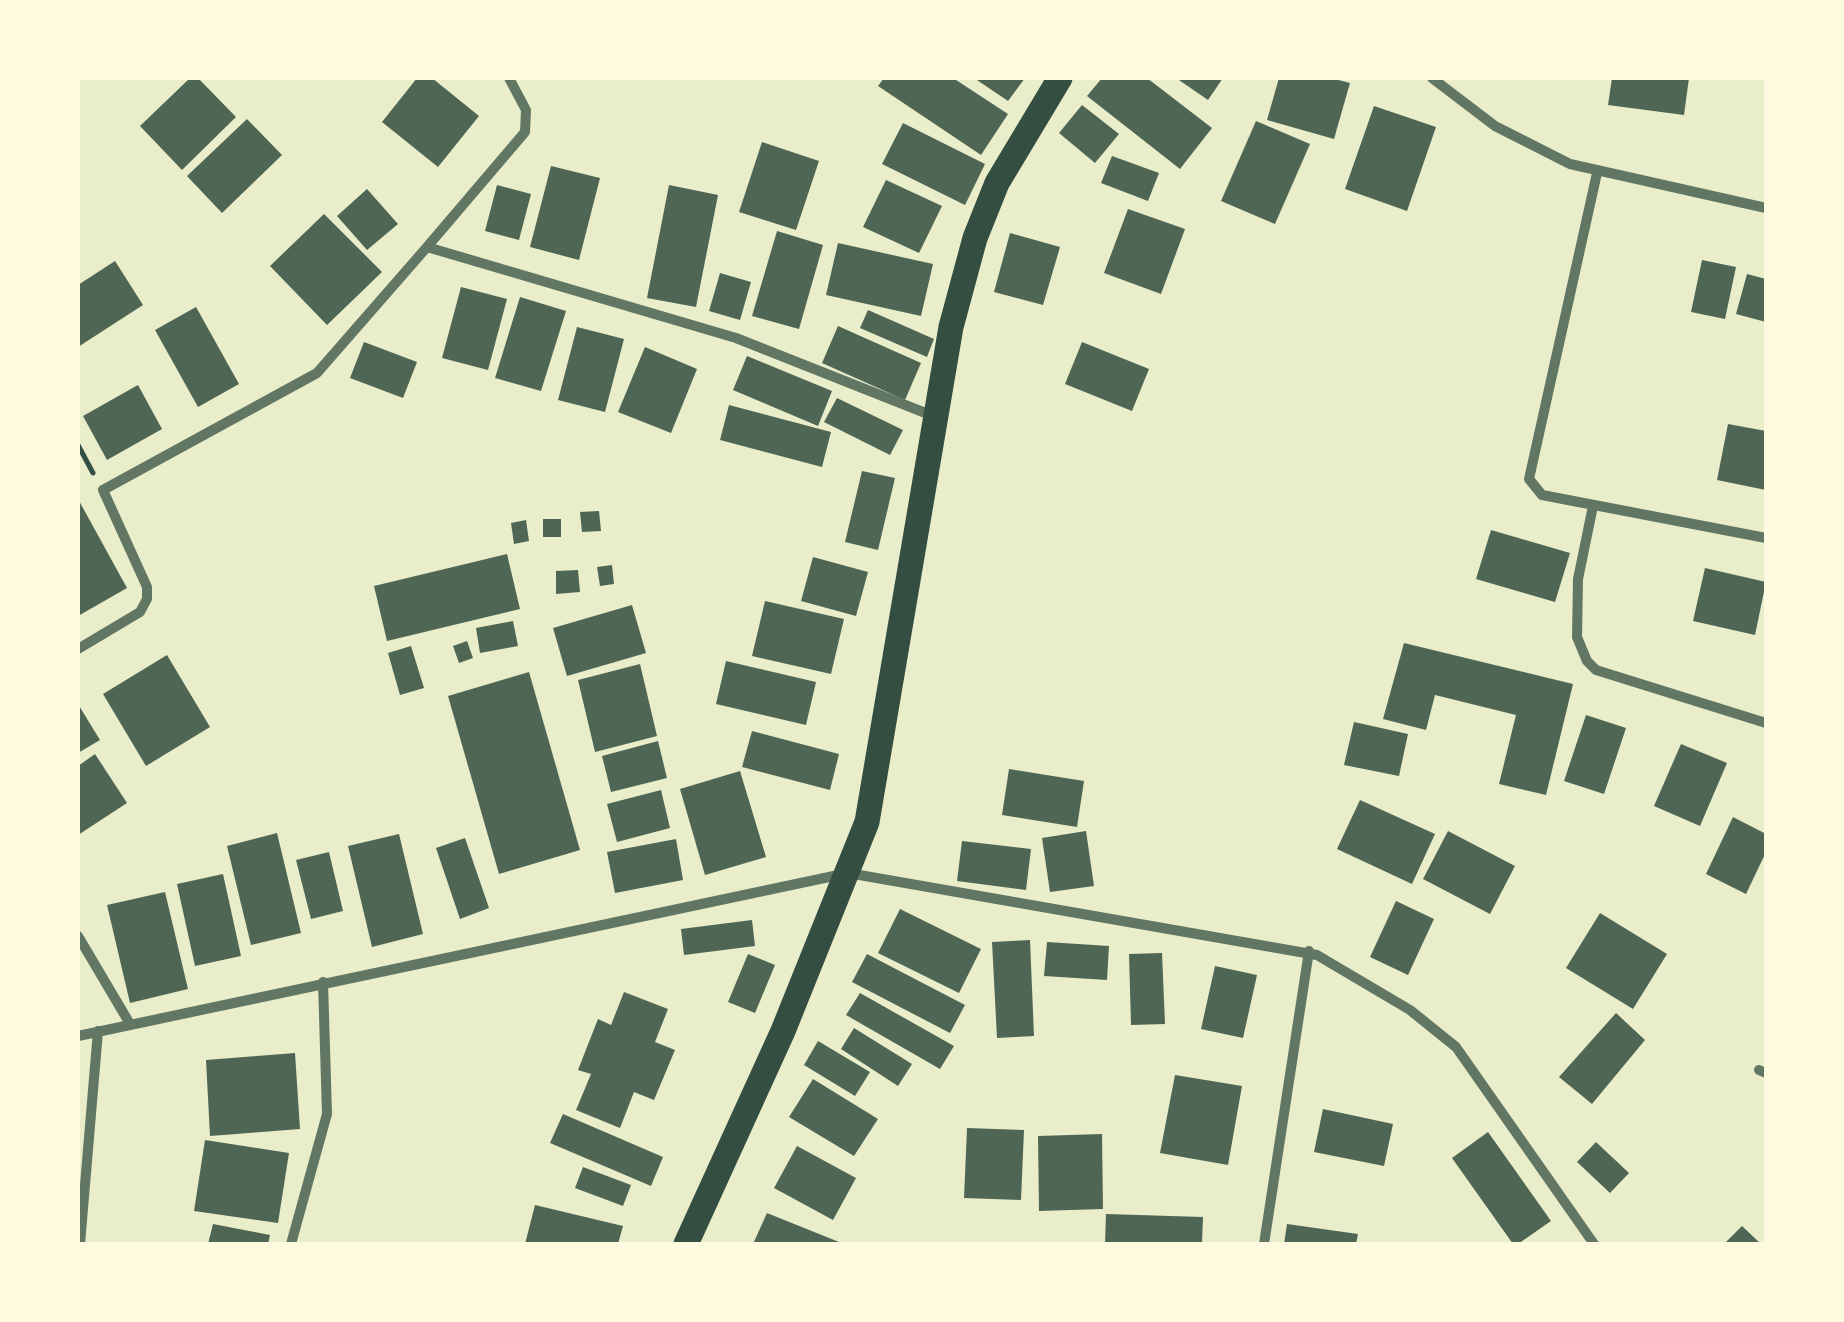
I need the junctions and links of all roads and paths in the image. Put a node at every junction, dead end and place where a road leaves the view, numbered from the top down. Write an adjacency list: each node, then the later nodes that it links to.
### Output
1 (509, 78): 6 (street)
2 (1060, 78): 7 (highway)
3 (1432, 78): 4 (street)
4 (1597, 173): 5 (street); 10 (street)
5 (1766, 208)
6 (427, 246): 7 (street); 9 (street)
7 (934, 417): 14 (highway)
8 (78, 445): 9 (path)
9 (103, 490): 12 (street)
10 (1593, 506): 11 (street); 13 (street)
11 (1766, 538)
12 (78, 649)
13 (1766, 723)
14 (848, 873): 16 (street); 17 (street); 23 (highway)
15 (78, 936): 18 (street)
16 (1313, 953): 24 (street); 25 (street)
17 (323, 982): 18 (street); 22 (street)
18 (130, 1024): 19 (street)
19 (98, 1031): 20 (street); 21 (street)
20 (78, 1036)
21 (80, 1244)
22 (291, 1244)
23 (686, 1244)
24 (1264, 1244)
25 (1594, 1244)

